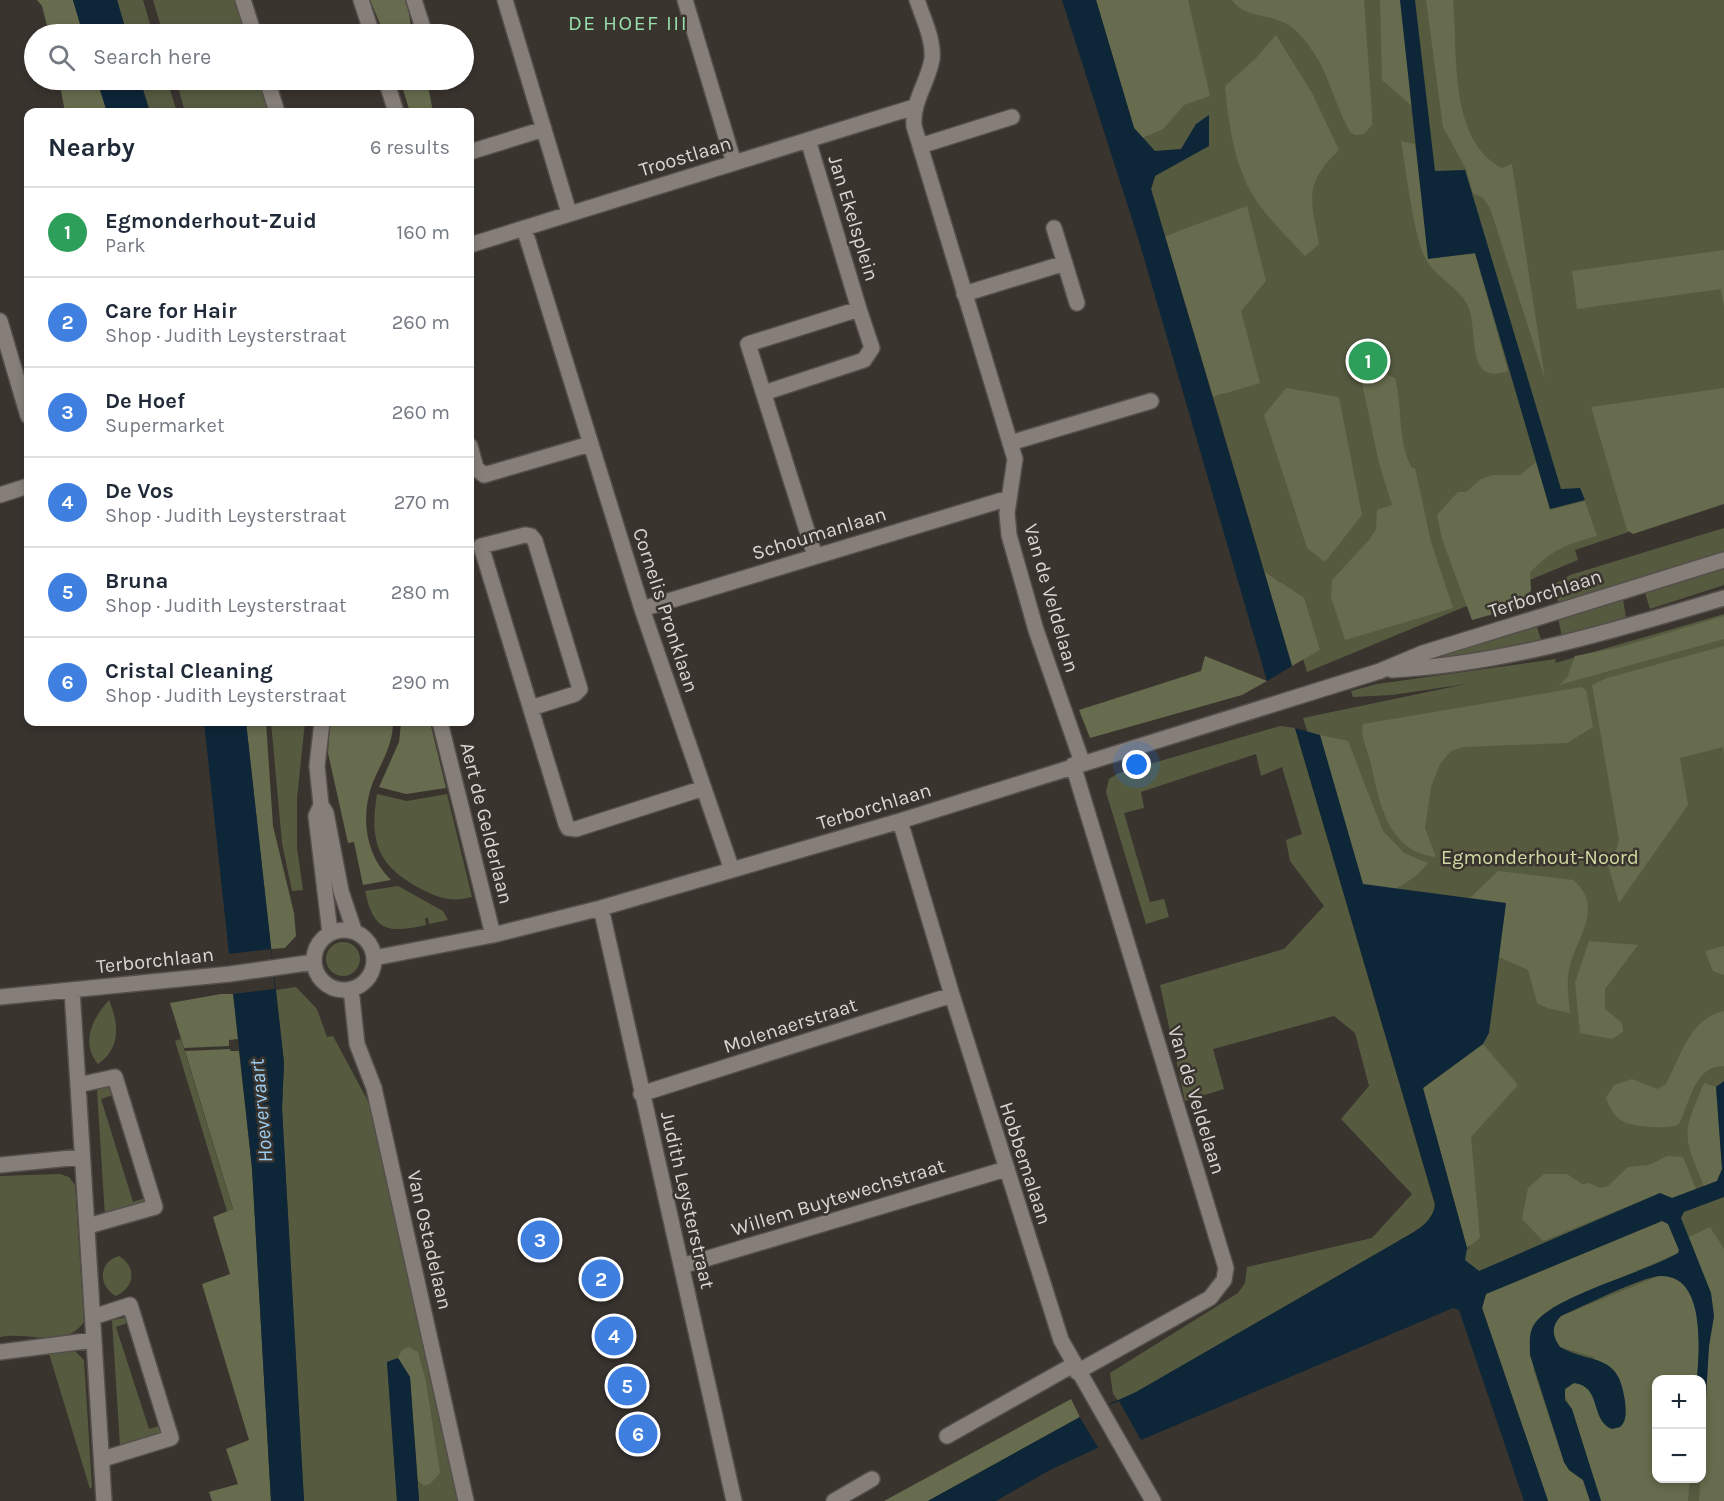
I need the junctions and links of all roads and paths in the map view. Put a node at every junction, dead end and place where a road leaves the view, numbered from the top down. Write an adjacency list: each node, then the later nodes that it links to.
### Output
1 (243, 0): 7 (street)
2 (361, 0): 8 (street)
3 (414, 0): 9 (street)
4 (505, 0): 16 (street)
5 (685, 0): 20 (street)
6 (917, 0): 12 (street, Van de Veldelaan)
7 (251, 24)
8 (369, 24)
9 (422, 24)
10 (270, 90): 13 (street)
11 (389, 90): 14 (street)
12 (914, 107): 17 (street, Troostlaan); 18 (street, Van de Veldelaan)
13 (276, 108)
14 (395, 108)
15 (1012, 117): 18 (street)
16 (544, 129): 19 (street); 21 (street)
17 (808, 140): 20 (street, Troostlaan); 28 (street, Jan Ekelsplein)
18 (920, 146): 26 (street, Van de Veldelaan)
19 (474, 151)
20 (734, 163): 21 (street, Troostlaan)
21 (569, 213): 22 (street, Troostlaan)
22 (524, 228): 24 (street, Troostlaan); 34 (street, Cornelis Pronklaan)
23 (1054, 228): 25 (street)
24 (474, 244)
25 (1065, 263): 26 (street); 27 (street)
26 (964, 294): 33 (street, Van de Veldelaan)
27 (1077, 303)
28 (859, 309): 30 (street, Jan Ekelsplein); 30 (street, Jan Ekelsplein)
29 (0, 321): 32 (street)
30 (764, 393): 40 (street, Jan Ekelsplein)
31 (1151, 401): 33 (street)
32 (24, 402)
33 (1010, 443): 38 (street, Van de Veldelaan)
34 (590, 444): 35 (street); 43 (street, Cornelis Pronklaan)
35 (474, 461)
36 (24, 487): 37 (street)
37 (0, 495)
38 (1009, 498): 40 (street, Schoumanlaan); 48 (street, Van de Veldelaan)
39 (475, 548): 45 (street); 45 (street)
40 (815, 556): 43 (street, Schoumanlaan)
41 (1724, 560): 44 (street, Terborchlaan)
42 (1724, 598): 44 (street, Terborchlaan)
43 (642, 609): 49 (street, Cornelis Pronklaan)
44 (1380, 671): 48 (street, Terborchlaan)
45 (531, 708): 49 (street)
46 (322, 726): 50 (street)
47 (441, 726): 56 (street, Aert de Gelderlaan)
48 (1078, 763): 51 (street, Terborchlaan); 73 (street, Van de Veldelaan)
49 (704, 788): 52 (street, Cornelis Pronklaan)
50 (321, 805): 54 (street); 55 (street)
51 (900, 821): 52 (street, Terborchlaan); 61 (street, Hobbemalaan)
52 (732, 870): 53 (street, Terborchlaan)
53 (601, 908): 56 (street, Terborchlaan); 64 (street, Judith Leysterstraat)
54 (354, 930): 55 (street); 57 (street)
55 (330, 933): 58 (street)
56 (493, 935): 57 (street, Terborchlaan)
57 (374, 958): 59 (street)
58 (314, 962): 59 (street); 60 (street, Terborchlaan)
59 (351, 989): 78 (street, Van Ostadelaan)
60 (72, 990): 62 (street, Terborchlaan); 63 (street)
61 (952, 995): 64 (street, Molenaerstraat); 67 (street, Hobbemalaan)
62 (0, 997)
63 (78, 1085): 65 (street); 68 (street)
64 (641, 1094): 69 (street, Judith Leysterstraat)
65 (81, 1157): 66 (street); 68 (street)
66 (0, 1165)
67 (1006, 1169): 69 (street, Willem Buytewechstraat); 73 (street, Hobbemalaan)
68 (88, 1226): 70 (street)
69 (682, 1266): 79 (street, Judith Leysterstraat)
70 (93, 1317): 71 (street); 75 (street)
71 (93, 1340): 72 (street); 75 (street)
72 (0, 1352)
73 (1075, 1369): 74 (street); 81 (street, Hobbemalaan)
74 (947, 1436)
75 (103, 1458): 77 (street)
76 (872, 1479): 80 (street)
77 (104, 1501)
78 (466, 1501)
79 (734, 1501)
80 (834, 1501)
81 (1153, 1501)

